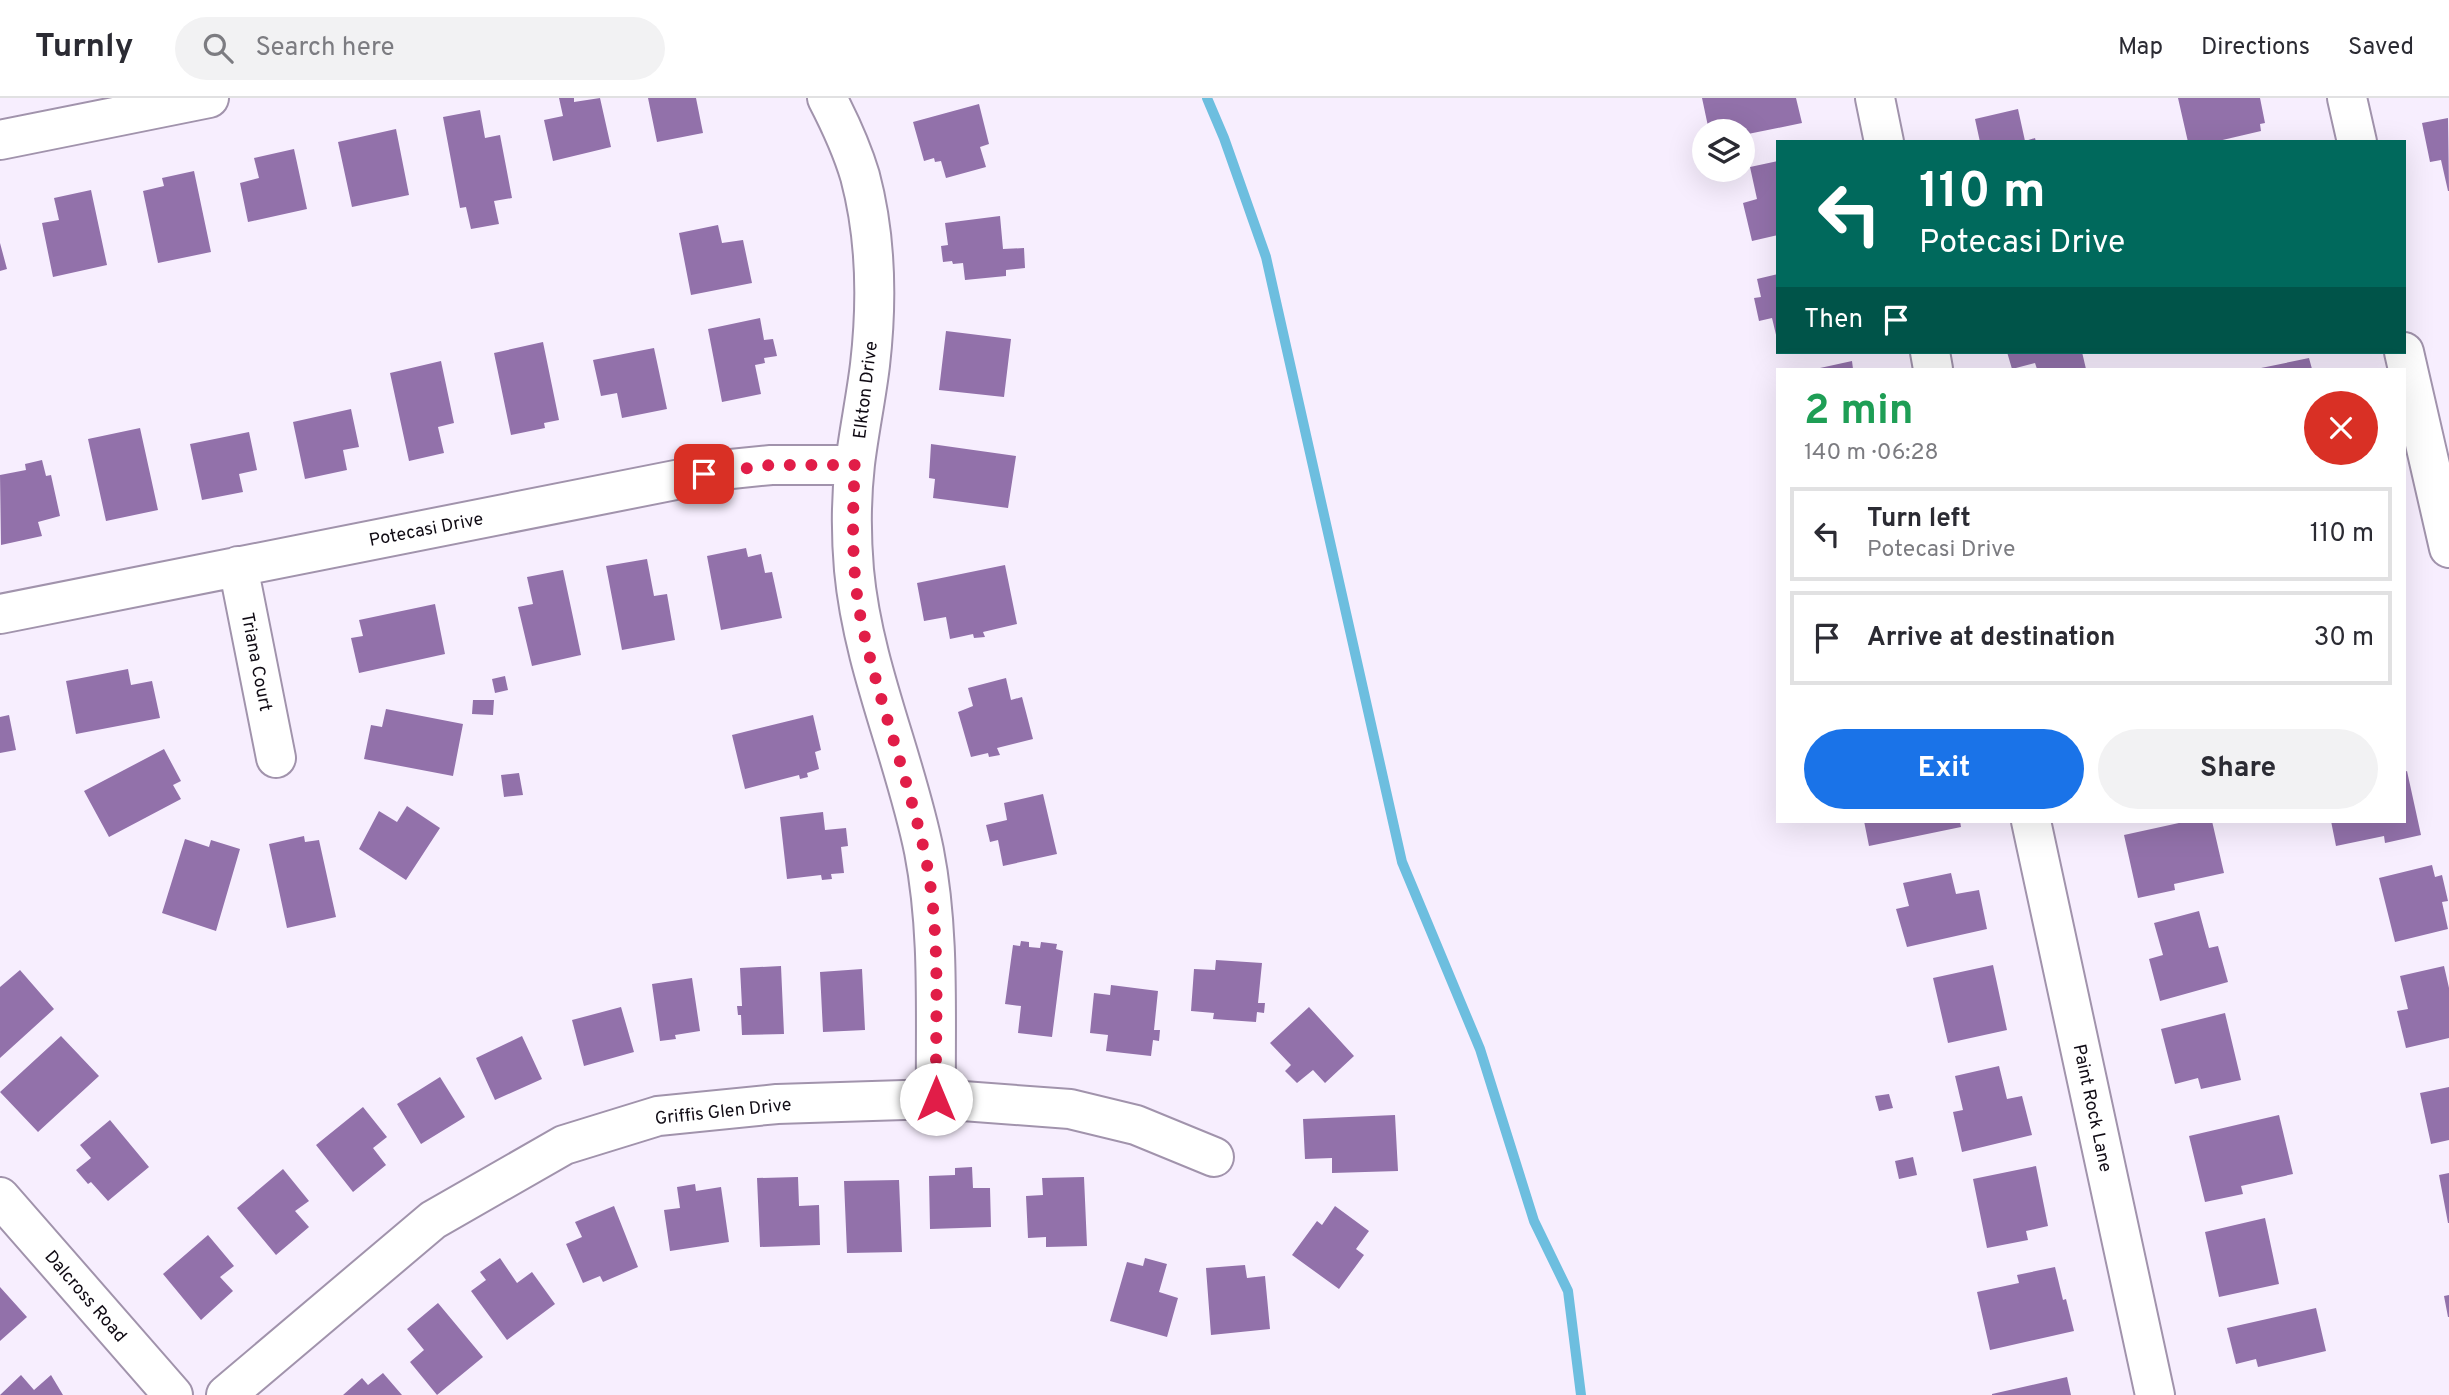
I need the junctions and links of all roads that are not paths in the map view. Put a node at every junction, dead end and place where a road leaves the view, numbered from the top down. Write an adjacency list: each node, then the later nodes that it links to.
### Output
1 (209, 98): 5 (street)
2 (827, 98): 9 (street, Elkton Drive)
3 (1875, 98): 6 (street)
4 (2347, 98): 7 (street)
5 (0, 140)
6 (1884, 140)
7 (2357, 140)
8 (2404, 354): 10 (street)
9 (855, 465): 11 (street, Potecasi Drive); 15 (street, Elkton Drive)
10 (2449, 548)
11 (238, 566): 12 (street, Potecasi Drive); 13 (street, Triana Court)
12 (0, 614)
13 (276, 758)
14 (2031, 823): 20 (street, Paint Rock Lane)
15 (936, 1099): 16 (street, Griffis Glen Drive); 19 (street, Griffis Glen Drive)
16 (1214, 1157)
17 (0, 1197): 18 (street, Dalcross Road)
18 (173, 1395)
19 (226, 1395)
20 (2155, 1395)

